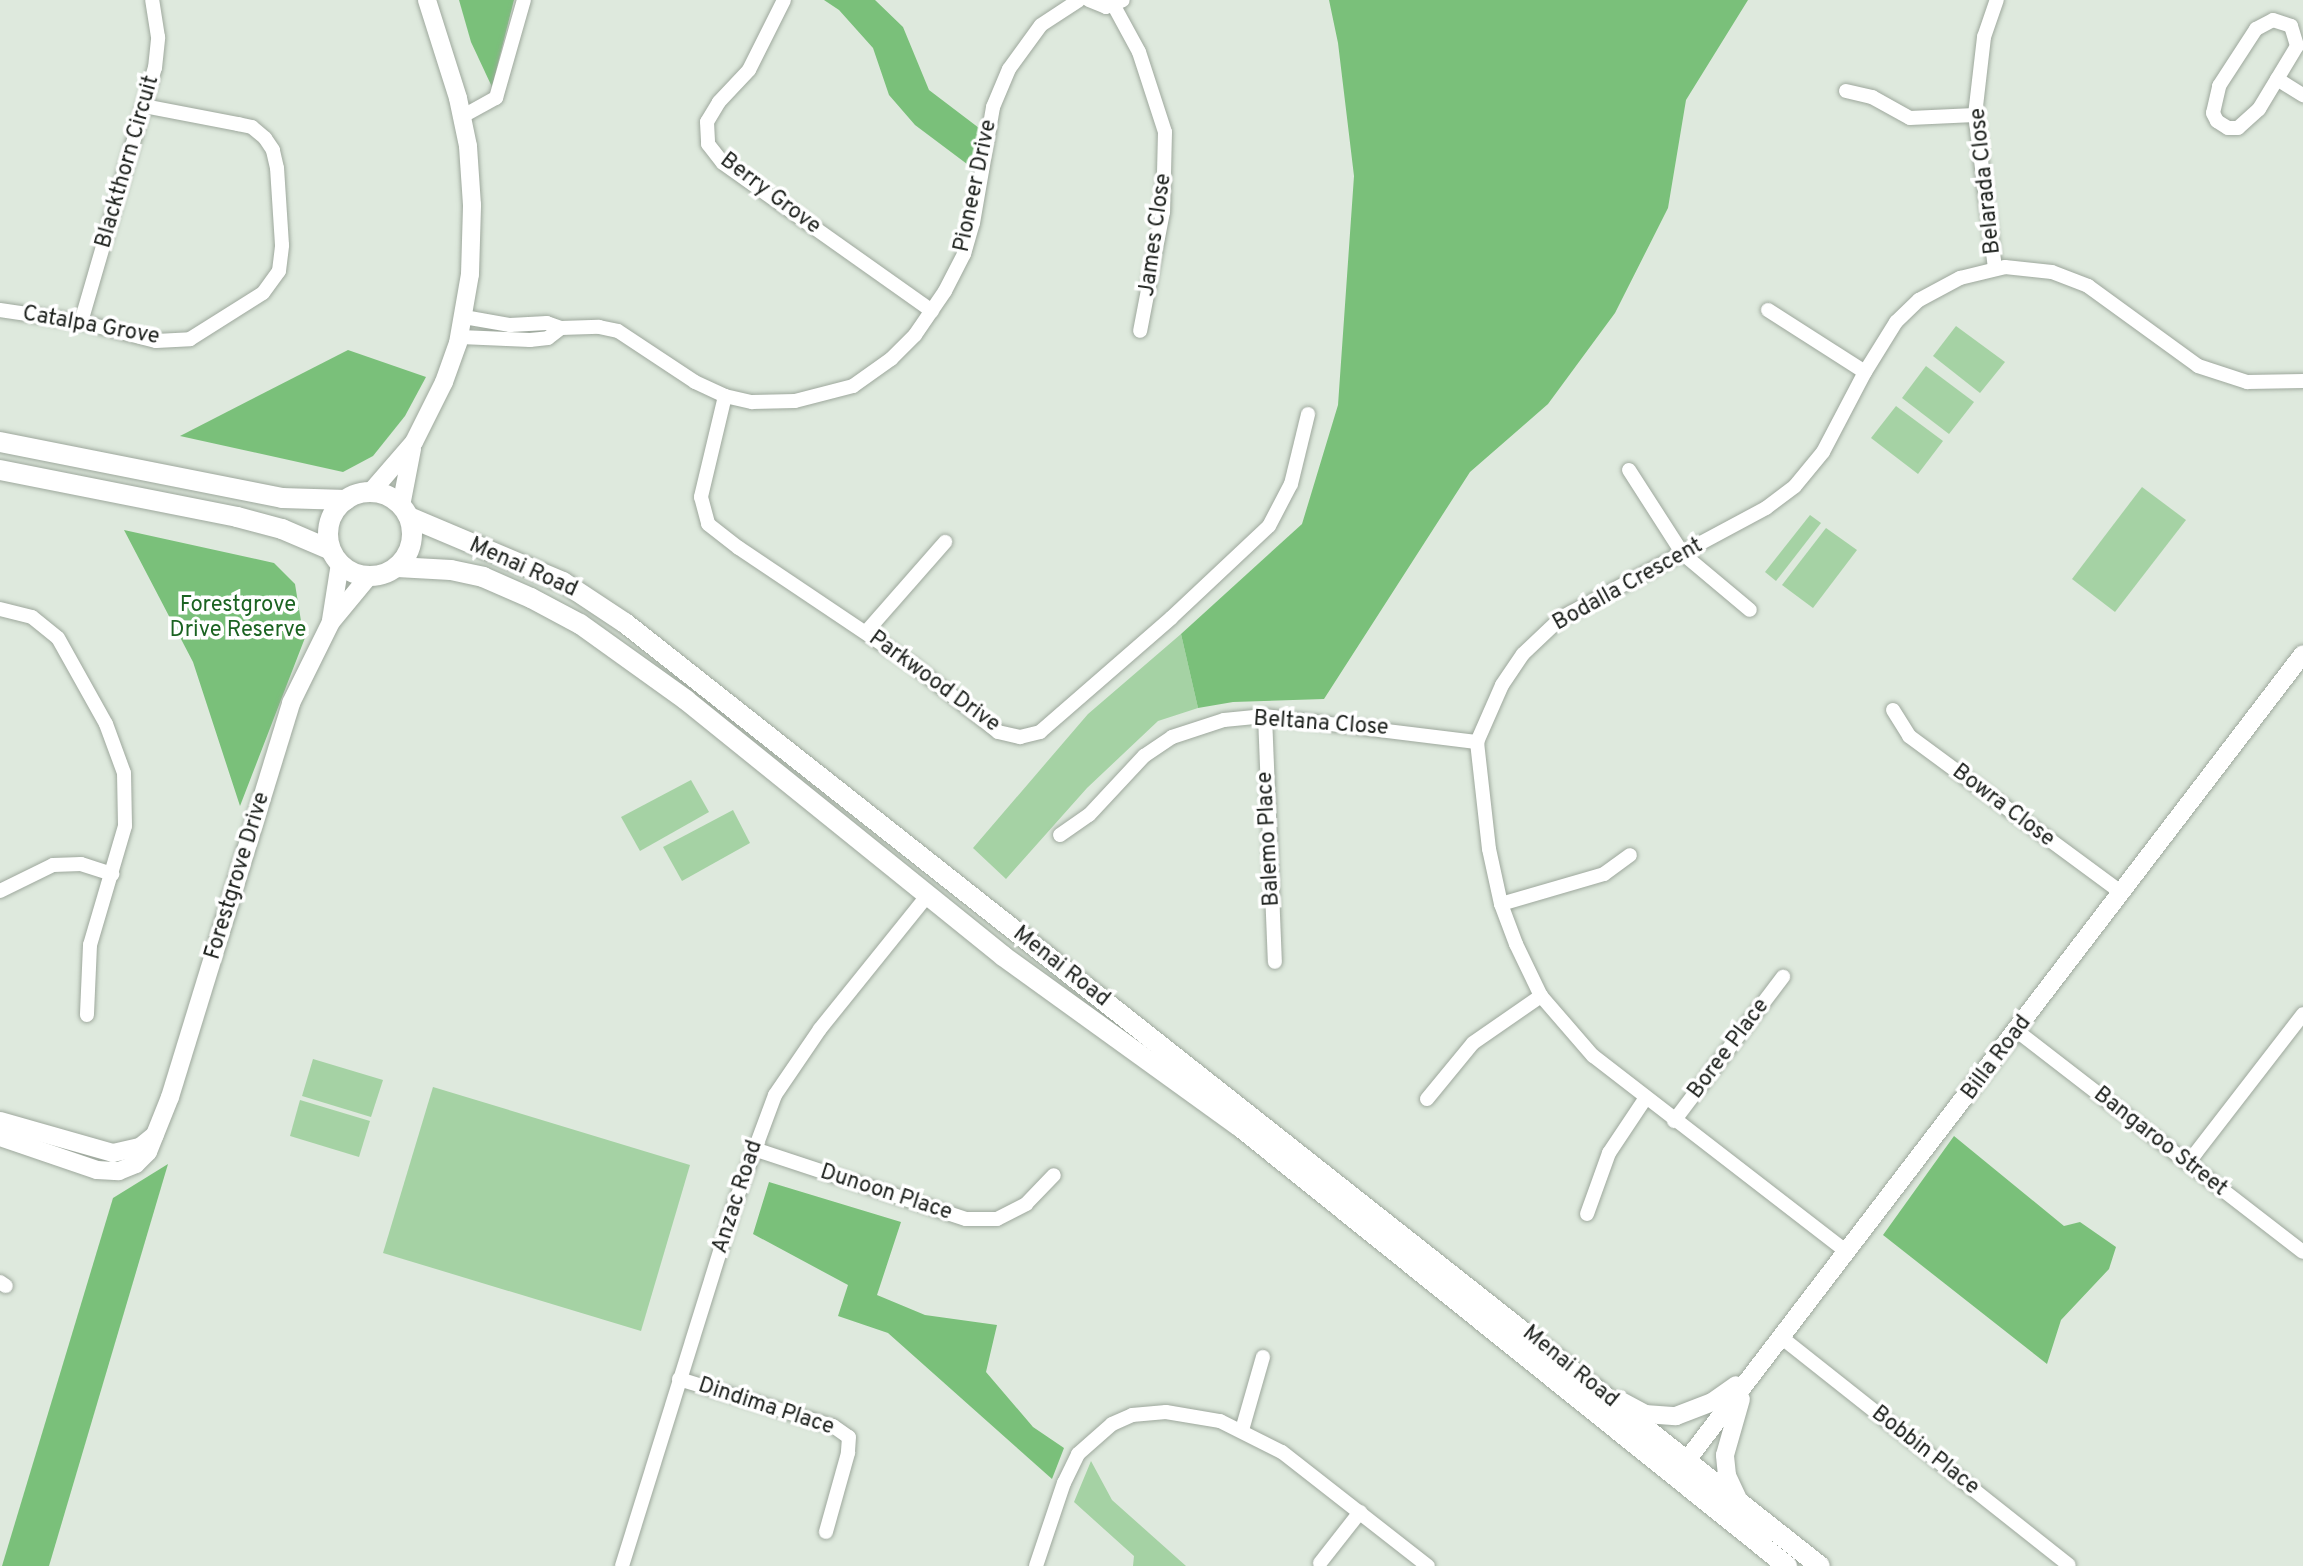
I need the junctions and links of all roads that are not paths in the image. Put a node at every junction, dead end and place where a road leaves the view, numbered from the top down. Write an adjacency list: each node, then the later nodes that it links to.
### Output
1 (152, 0): 12 (street, Blackthorn Circuit)
2 (427, 0): 14 (street)
3 (524, 0): 14 (street)
4 (784, 0): 18 (street, Berry Grove)
5 (1079, 0): 18 (street, Pioneer Drive)
6 (1089, 0): 8 (street)
7 (1997, 0): 13 (street, Belarada Close)
8 (1118, 3): 22 (street, James Close)
9 (2277, 79): 9 (street); 11 (street)
10 (1846, 91): 13 (street)
11 (2303, 95)
12 (144, 106): 20 (street, Blackthorn Circuit); 20 (street, Catalpa Grove)
13 (1975, 115): 15 (street, Belarada Close)
14 (463, 116): 19 (street)
15 (1995, 268): 24 (street, Bodalla Crescent); 25 (street, Bodalla Crescent)
16 (0, 310): 20 (street, Catalpa Grove)
17 (1768, 310): 24 (street)
18 (932, 311): 26 (street, Pioneer Drive)
19 (464, 317): 21 (street, Pioneer Drive); 23 (street)
20 (81, 322)
21 (561, 328): 23 (street, Pioneer Drive); 26 (street, Pioneer Drive)
22 (1140, 331)
23 (460, 337): 29 (street)
24 (1865, 372): 36 (street, Bodalla Crescent)
25 (2303, 381)
26 (725, 396): 43 (street, Parkwood Drive)
27 (1308, 414): 43 (street, Parkwood Drive)
28 (0, 442): 33 (main road)
29 (414, 442): 32 (street); 34 (street)
30 (0, 470): 37 (main road)
31 (1629, 470): 36 (street)
32 (370, 493): 33 (main road); 34 (main road)
33 (346, 500): 37 (main road)
34 (405, 512): 38 (main road); 51 (main road, Menai Road)
35 (945, 542): 43 (street)
36 (1683, 554): 41 (street); 47 (street, Bodalla Crescent)
37 (335, 557): 39 (main road); 42 (street)
38 (397, 567): 39 (main road); 54 (main road, Menai Road)
39 (369, 576): 42 (street)
40 (0, 609): 50 (street)
41 (1750, 610)
42 (331, 622): 66 (street, Forestgrove Drive)
43 (866, 632)
44 (2303, 654): 53 (street, Billa Road)
45 (1893, 710): 53 (street, Bowra Close)
46 (1265, 716): 47 (street, Beltana Close); 48 (street, Beltana Close); 56 (street, Balemo Place)
47 (1477, 742): 55 (street)
48 (1060, 835)
49 (1630, 855): 55 (street)
50 (112, 874): 52 (street); 60 (street)
51 (945, 876): 54 (main road, Anzac Road); 77 (main road, Menai Road)
52 (0, 891)
53 (2122, 893): 61 (street, Billa Road)
54 (927, 896): 68 (street, Anzac Road); 80 (main road, Menai Road)
55 (1501, 904): 58 (street)
56 (1275, 962)
57 (1783, 977): 65 (street, Boree Place)
58 (1541, 996): 62 (street); 63 (street)
59 (2303, 1014): 69 (street)
60 (87, 1015)
61 (2017, 1031): 69 (street, Bangaroo Street); 72 (street, Billa Road)
62 (1427, 1099)
63 (1645, 1099): 65 (street); 71 (street)
64 (0, 1121): 66 (street)
65 (1674, 1121): 72 (street)
66 (158, 1134): 67 (street)
67 (0, 1137)
68 (754, 1149): 70 (street, Dunoon Place); 78 (street, Anzac Road)
69 (2188, 1163): 73 (street, Bangaroo Street)
70 (1054, 1175)
71 (1587, 1214)
72 (1847, 1252): 74 (street, Billa Road)
73 (2303, 1252)
74 (1781, 1337): 76 (street, Billa Road); 87 (street, Bobbin Place)
75 (1263, 1357): 79 (street)
76 (1764, 1358): 77 (street); 81 (street, Billa Road); 82 (street)
77 (1579, 1374): 81 (main road, Menai Road)
78 (679, 1379): 85 (street, Dindima Place); 88 (street, Anzac Road)
79 (1242, 1430): 83 (street); 89 (street)
80 (1623, 1433): 81 (main road, Menai Road); 84 (main road, Menai Road)
81 (1687, 1460): 82 (main road, Menai Road); 84 (main road, Menai Road)
82 (1738, 1499): 92 (main road, Menai Road)
83 (1360, 1512): 86 (street); 90 (street)
84 (1740, 1528): 91 (main road, Menai Road)
85 (826, 1532)
86 (1320, 1563)
87 (2069, 1565)
88 (622, 1566)
89 (1036, 1566)
90 (1428, 1566)
91 (1787, 1566)
92 (1820, 1566)

